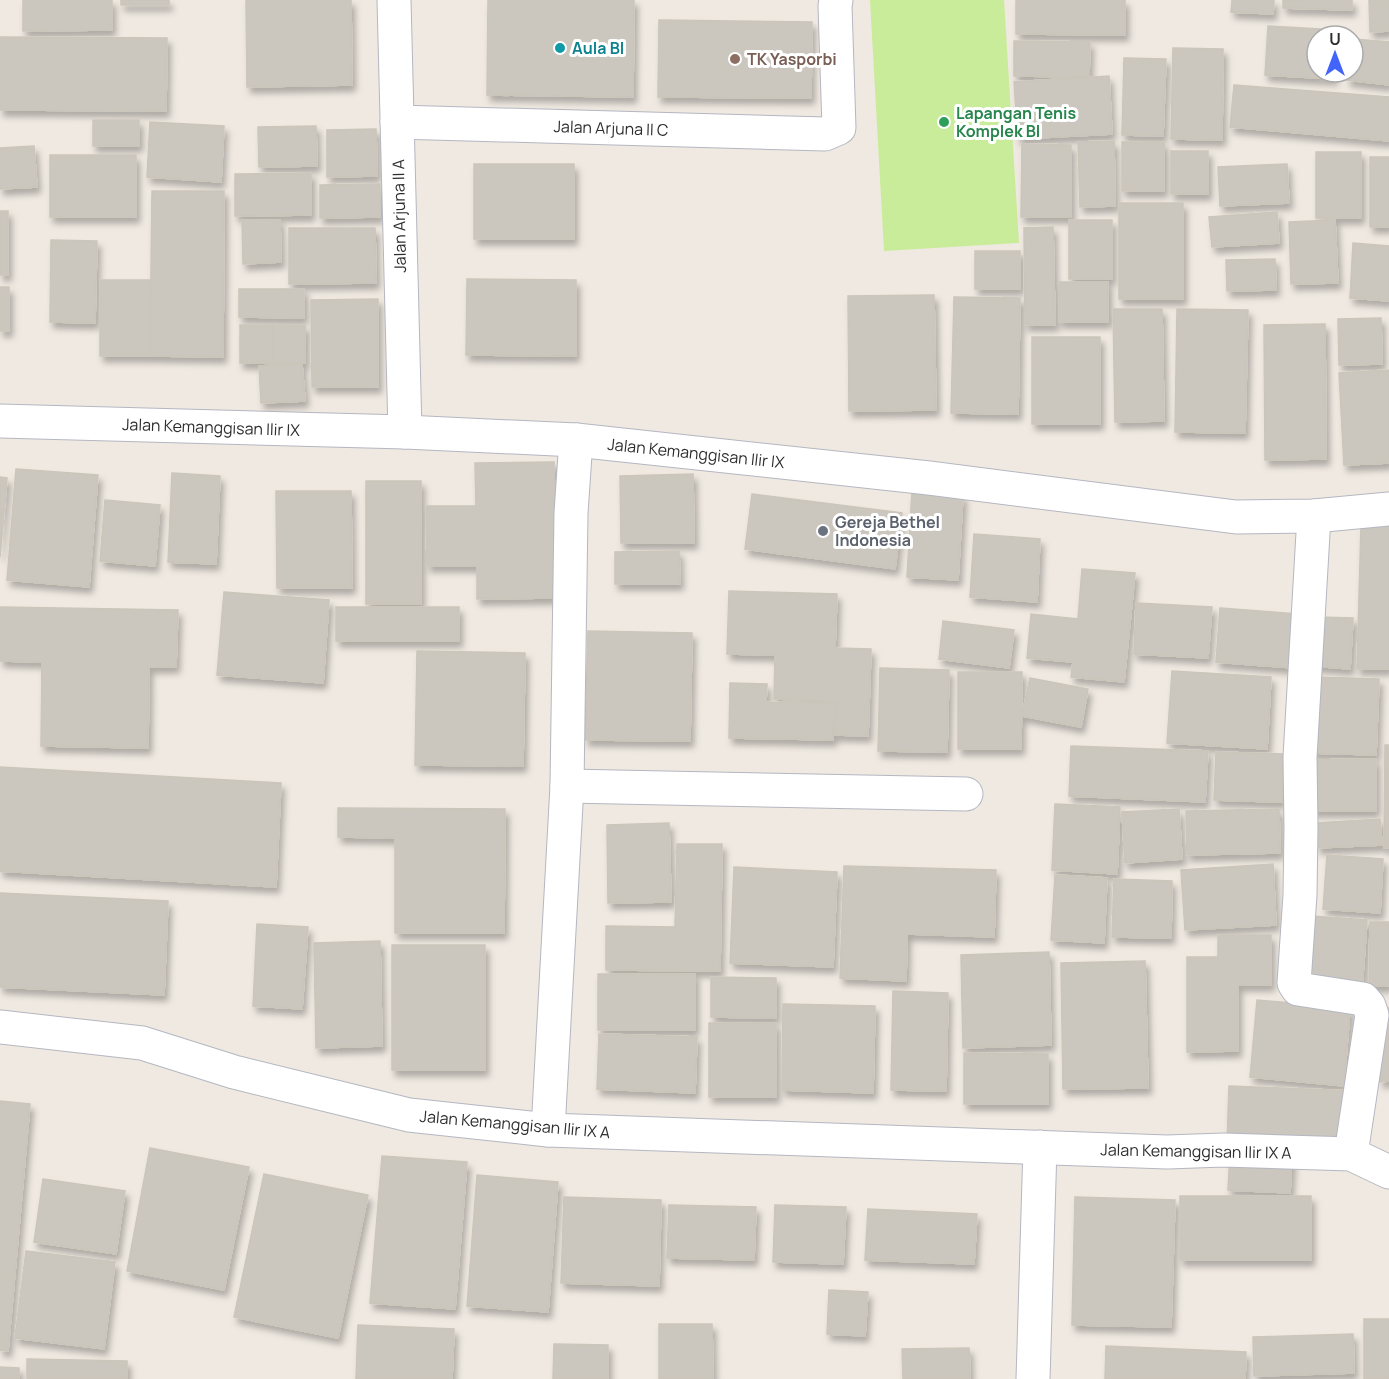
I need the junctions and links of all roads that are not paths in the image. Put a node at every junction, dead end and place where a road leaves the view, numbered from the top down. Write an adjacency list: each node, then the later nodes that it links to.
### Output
1 (394, 0): 3 (street, Jalan Arjuna II A)
2 (836, 0): 3 (street, Jalan Arjuna II C)
3 (397, 122): 5 (street, Jalan Arjuna II A)
4 (0, 421): 5 (street, Jalan Kemanggisan Ilir IX)
5 (405, 432): 6 (street, Jalan Kemanggisan Ilir IX)
6 (576, 440): 8 (street, Jalan Kemanggisan Ilir IX); 9 (street)
7 (1389, 509): 8 (street, Jalan Kemanggisan Ilir IX)
8 (1314, 516): 14 (street)
9 (567, 786): 10 (street); 12 (street)
10 (966, 794)
11 (0, 1027): 12 (street, Jalan Kemanggisan Ilir IX A)
12 (548, 1130): 13 (street, Jalan Kemanggisan Ilir IX A)
13 (1040, 1147): 14 (street, Jalan Kemanggisan Ilir IX A); 16 (street)
14 (1351, 1154): 15 (street)
15 (1389, 1172)
16 (1033, 1379)

